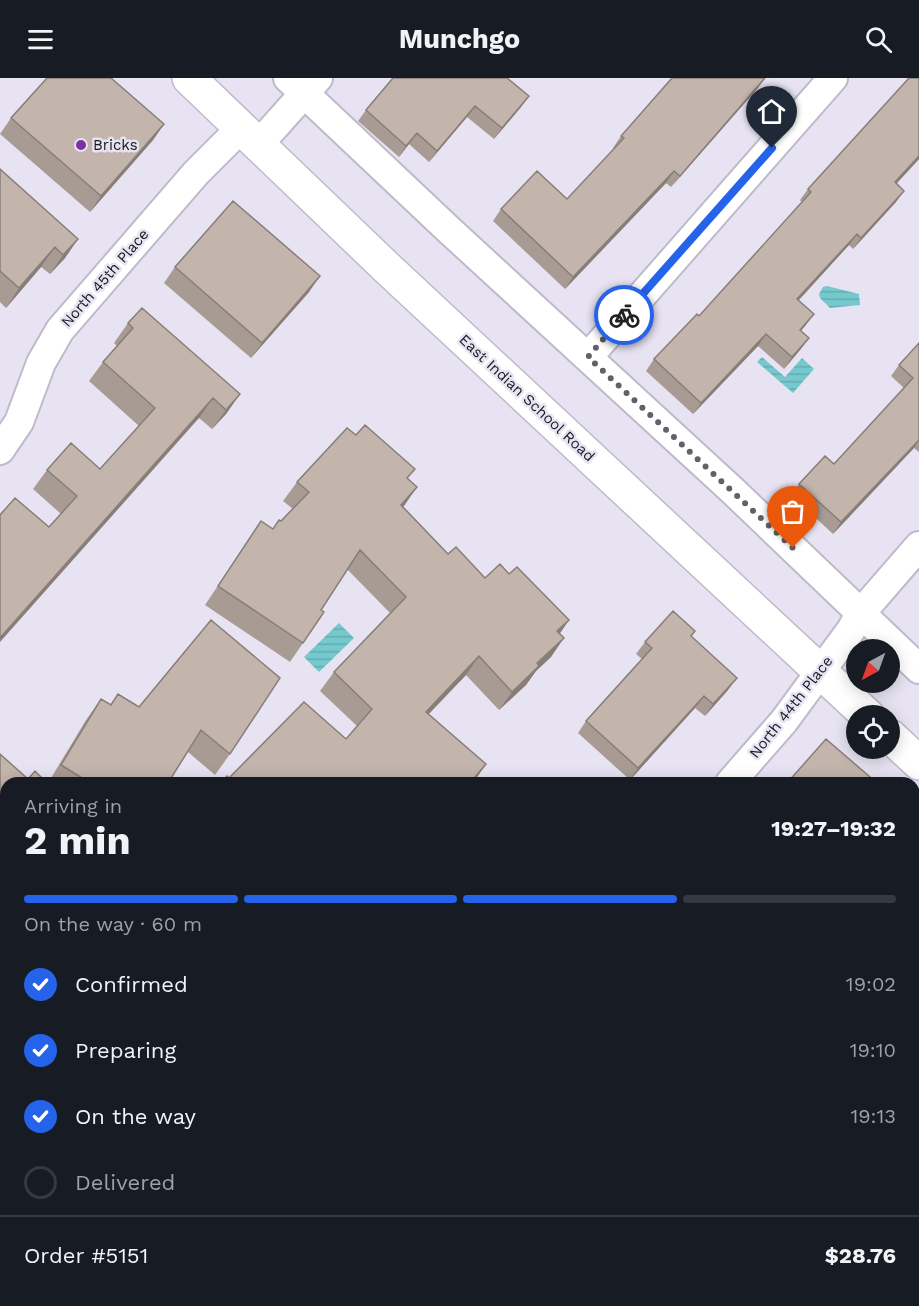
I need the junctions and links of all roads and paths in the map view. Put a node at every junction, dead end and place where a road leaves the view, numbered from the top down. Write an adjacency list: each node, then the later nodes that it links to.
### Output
1 (189, 78): 4 (main road, East Indian School Road)
2 (834, 78): 5 (street)
3 (304, 83): 4 (street, North 45th Place); 5 (street)
4 (250, 136): 6 (street, North 45th Place); 10 (main road, East Indian School Road)
5 (588, 357): 8 (street)
6 (0, 450)
7 (919, 546): 8 (street, North 44th Place)
8 (860, 614): 9 (street); 10 (street, North 44th Place)
9 (919, 669)
10 (820, 672): 11 (main road, East Indian School Road); 14 (street, North 44th Place)
11 (856, 705)
12 (900, 745): 13 (main road)
13 (919, 763)
14 (735, 777)

